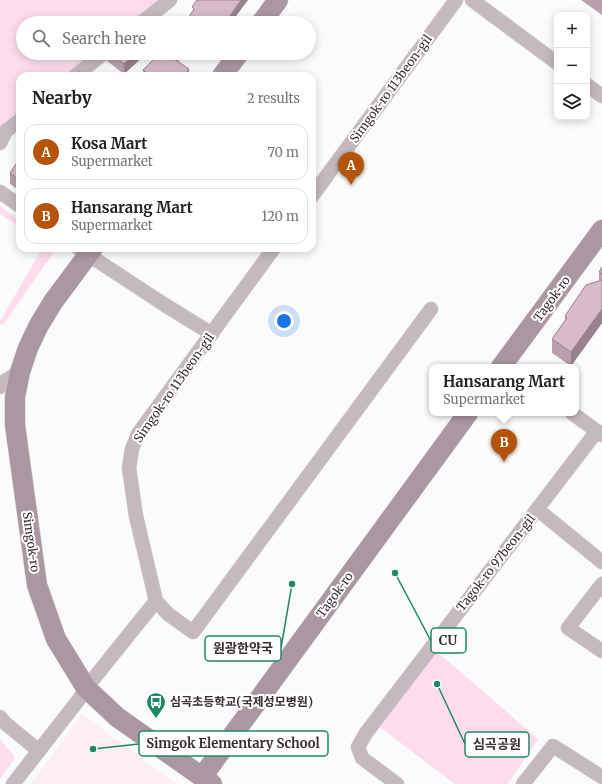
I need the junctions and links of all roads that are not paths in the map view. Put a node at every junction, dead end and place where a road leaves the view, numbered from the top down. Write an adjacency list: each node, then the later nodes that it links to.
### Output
1 (170, 0): 5 (street)
2 (278, 0): 6 (street)
3 (456, 0): 16 (street, Simgok-ro 113beon-gil)
4 (472, 0): 9 (street)
5 (150, 16)
6 (266, 16)
7 (95, 60): 10 (street)
8 (234, 60): 11 (street)
9 (554, 60)
10 (80, 72)
11 (225, 72)
12 (590, 87): 13 (street)
13 (602, 96)
14 (16, 123): 15 (street)
15 (0, 143)
16 (316, 191)
17 (0, 192): 18 (street)
18 (16, 203)
19 (602, 230): 25 (street, Tagok-ro)
20 (85, 252): 26 (street, Simgok-ro)
21 (89, 252): 24 (street)
22 (271, 252): 24 (street, Simgok-ro 113beon-gil)
23 (431, 309): 34 (street)
24 (212, 334): 34 (street, Simgok-ro 113beon-gil)
25 (506, 364)
26 (20, 372): 27 (street); 36 (street, Simgok-ro)
27 (0, 387)
28 (466, 416): 40 (street, Tagok-ro)
29 (576, 416): 30 (street)
30 (599, 433): 31 (street, Tagok-ro 97beon-gil)
31 (537, 509): 32 (street); 42 (street, Tagok-ro 97beon-gil)
32 (602, 562)
33 (602, 584): 35 (street)
34 (156, 601): 36 (street)
35 (602, 651)
36 (86, 688): 38 (street); 40 (street, Simgok-ro)
37 (0, 717): 38 (street)
38 (39, 751): 41 (street)
39 (602, 777): 43 (street)
40 (207, 781)
41 (13, 784)
42 (397, 784)
43 (523, 784)

